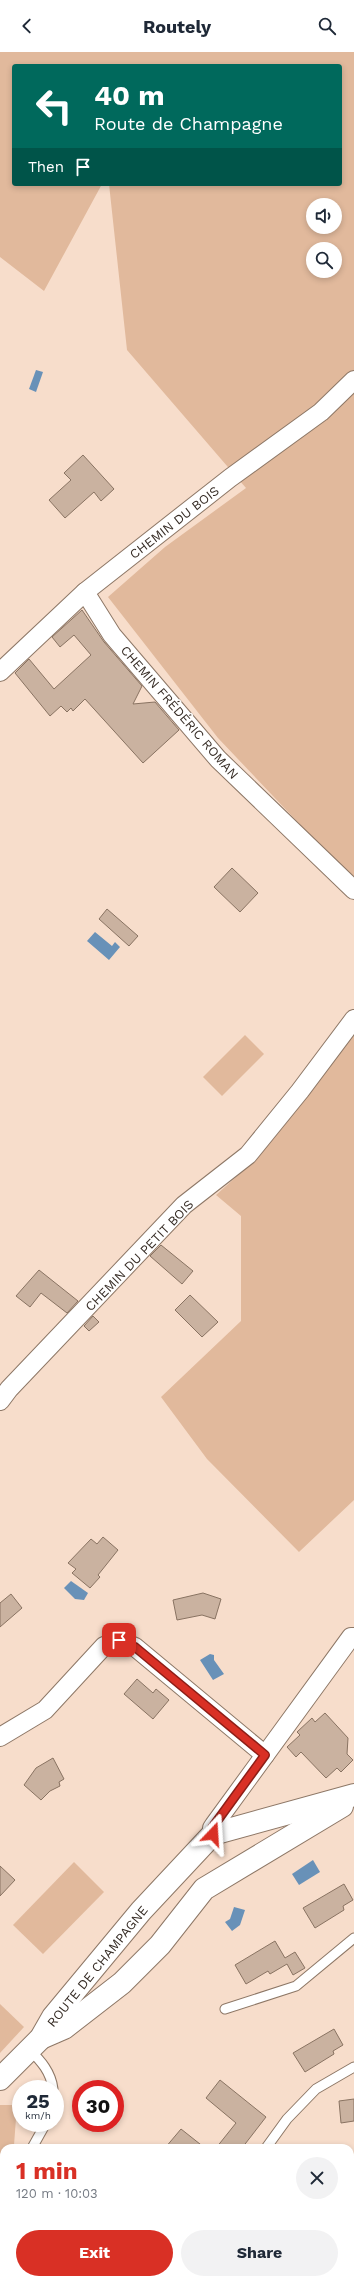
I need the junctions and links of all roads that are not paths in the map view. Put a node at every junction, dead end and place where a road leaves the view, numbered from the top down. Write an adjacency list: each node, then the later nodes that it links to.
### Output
1 (354, 380): 2 (street, CHEMIN DU BOIS)
2 (85, 592): 3 (street, CHEMIN DU BOIS); 4 (street, CHEMIN FRÉDÉRIC ROMAN)
3 (0, 672)
4 (354, 890)
5 (354, 1019): 6 (street, CHEMIN DU PETIT BOIS)
6 (0, 1401)
7 (354, 1637): 9 (street)
8 (0, 1737): 9 (street)
9 (265, 1755): 12 (street)
10 (354, 1795): 12 (street)
11 (354, 1799): 15 (street, ROUTE DE CHAMPAGNE)
12 (213, 1834): 15 (street, ROUTE DE CHAMPAGNE)
13 (354, 1938): 14 (lane)
14 (225, 2009)
15 (35, 2043): 17 (street); 18 (lane)
16 (354, 2067): 21 (lane)
17 (0, 2079)
18 (52, 2080)
19 (41, 2132): 20 (lane)
20 (34, 2144)
21 (269, 2144)

